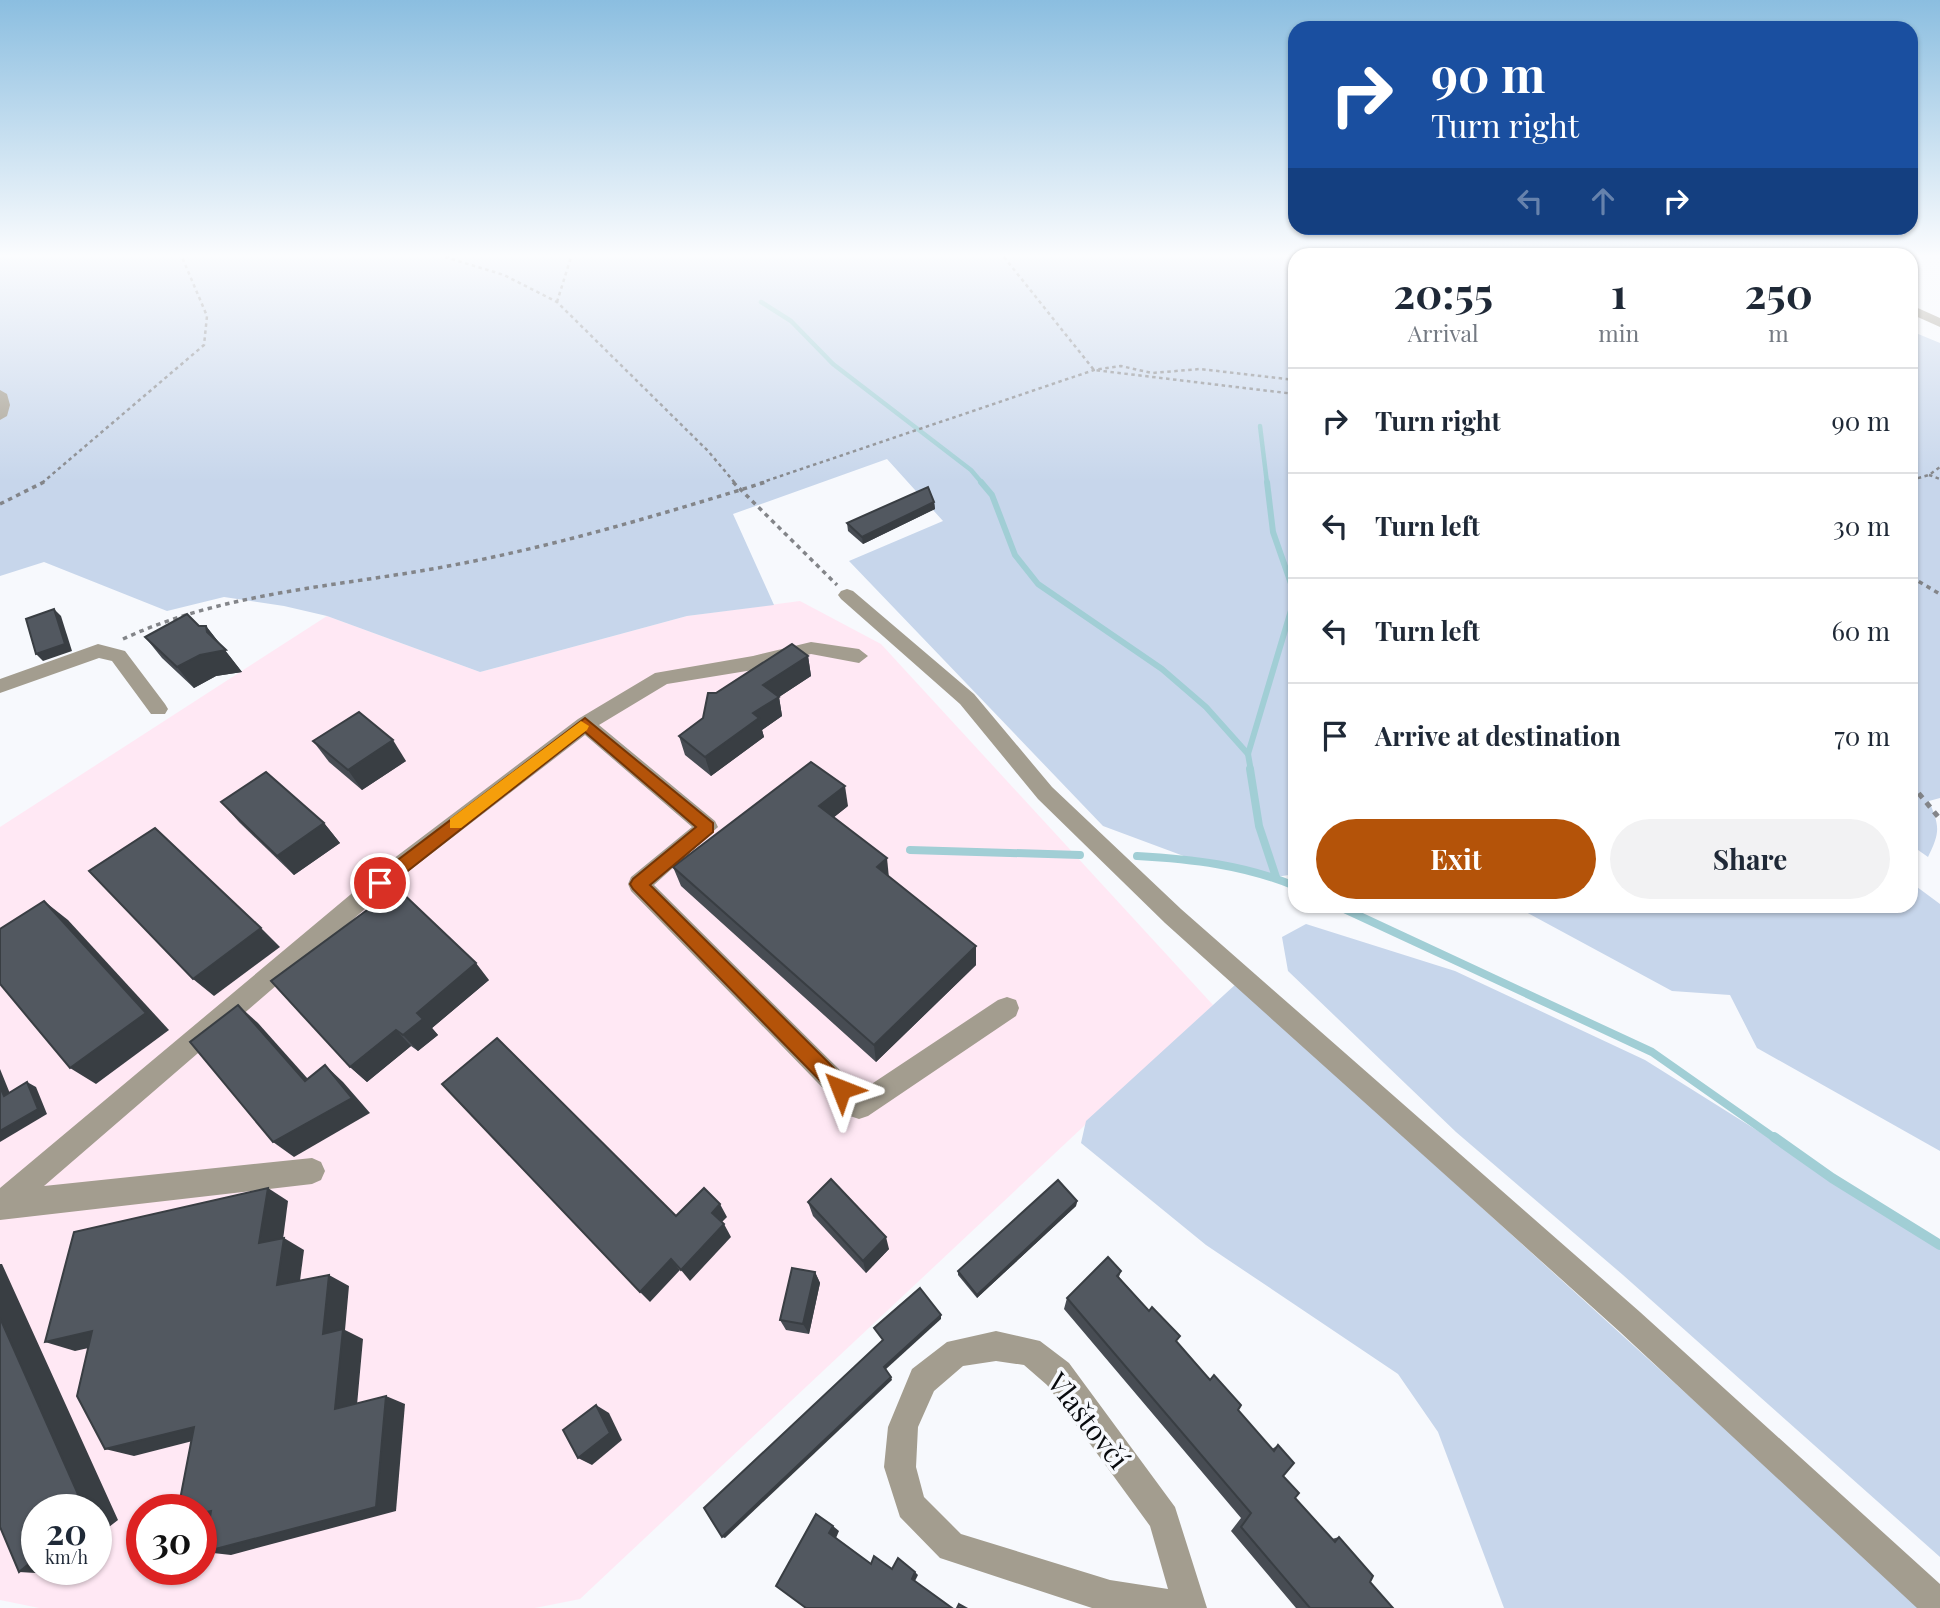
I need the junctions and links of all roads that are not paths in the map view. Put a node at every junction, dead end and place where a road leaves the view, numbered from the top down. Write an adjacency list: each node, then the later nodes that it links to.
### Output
1 (0, 394): 2 (street)
2 (0, 416)
3 (847, 595): 11 (street)
4 (859, 656): 7 (street)
5 (0, 686): 6 (street)
6 (158, 709)
7 (585, 723): 8 (street); 10 (street)
8 (1007, 1008)
9 (312, 1171): 10 (street)
10 (2, 1205)
11 (1940, 1607)
12 (1182, 1608): 13 (street, Vlaštovčí)
13 (1190, 1608)

